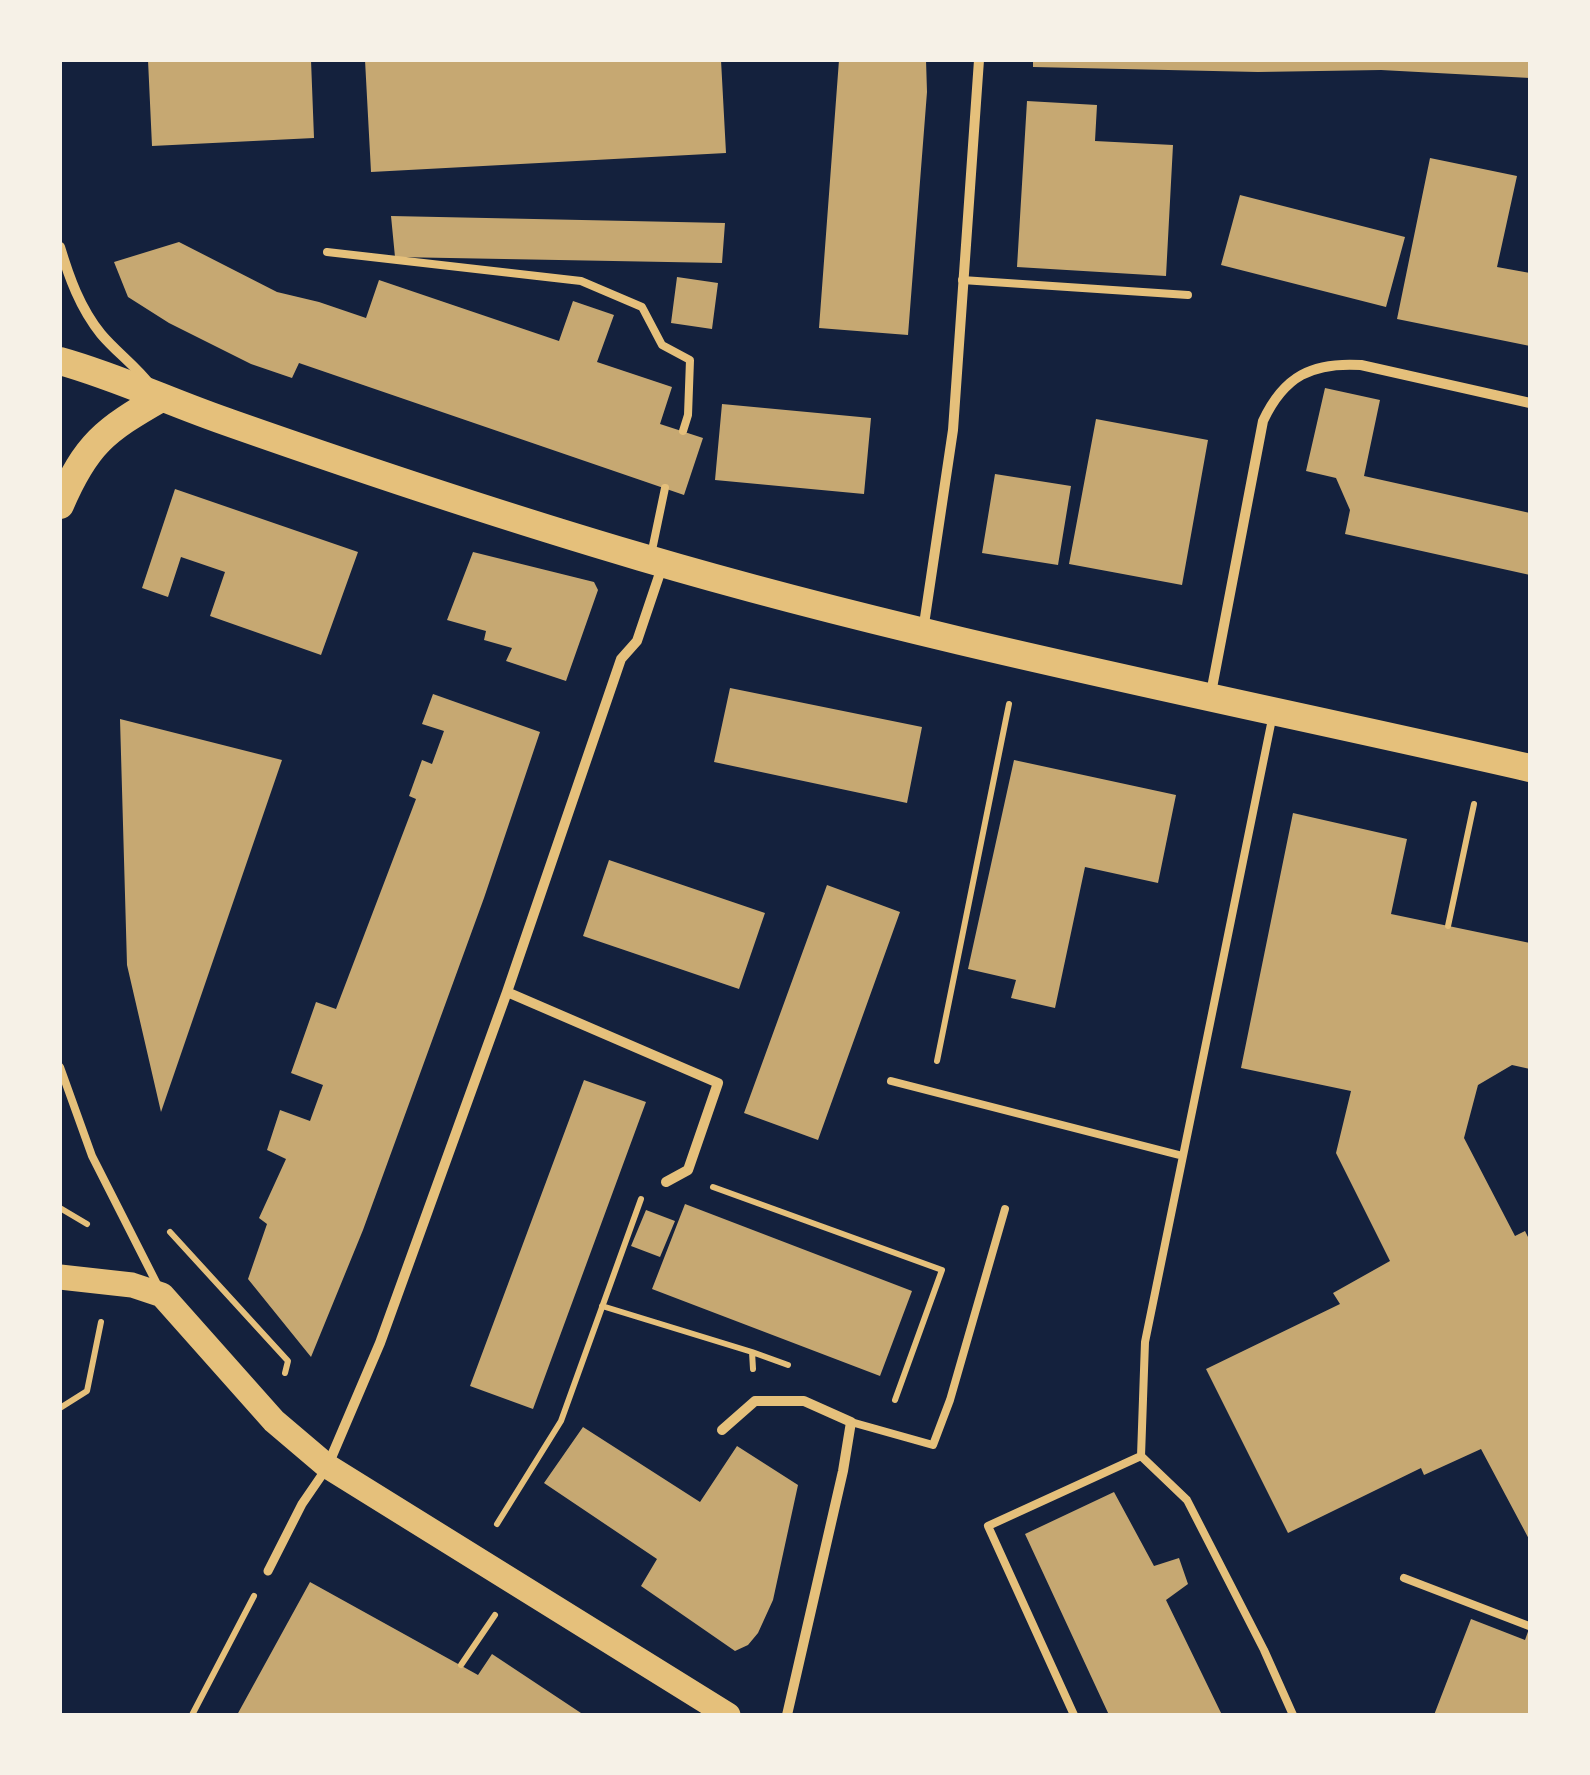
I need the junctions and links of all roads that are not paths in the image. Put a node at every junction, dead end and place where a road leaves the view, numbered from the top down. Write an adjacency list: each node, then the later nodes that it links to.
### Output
1 (978, 60): 4 (street)
2 (60, 247): 7 (street)
3 (327, 252): 9 (lane)
4 (962, 280): 5 (lane); 13 (street)
5 (1188, 295)
6 (60, 361): 7 (highway)
7 (160, 398): 11 (highway); 12 (highway)
8 (1530, 403): 14 (street)
9 (682, 431)
10 (664, 488): 12 (lane)
11 (60, 505)
12 (656, 561): 13 (highway); 17 (street)
13 (923, 632): 14 (highway)
14 (1210, 698): 15 (highway)
15 (1274, 710): 16 (highway); 20 (lane)
16 (1530, 768)
17 (507, 992): 21 (street); 28 (street)
18 (60, 1066): 24 (lane)
19 (891, 1081): 20 (lane)
20 (1184, 1156): 27 (lane)
21 (666, 1182)
22 (1005, 1209): 25 (lane)
23 (60, 1277): 24 (main road)
24 (162, 1294): 28 (main road)
25 (851, 1422): 26 (street); 33 (street)
26 (722, 1430)
27 (1141, 1456): 34 (lane); 35 (lane)
28 (328, 1466): 29 (street); 32 (main road)
29 (268, 1571)
30 (1404, 1578): 31 (lane)
31 (1529, 1626)
32 (728, 1715)
33 (788, 1715)
34 (1074, 1715)
35 (1293, 1715)

